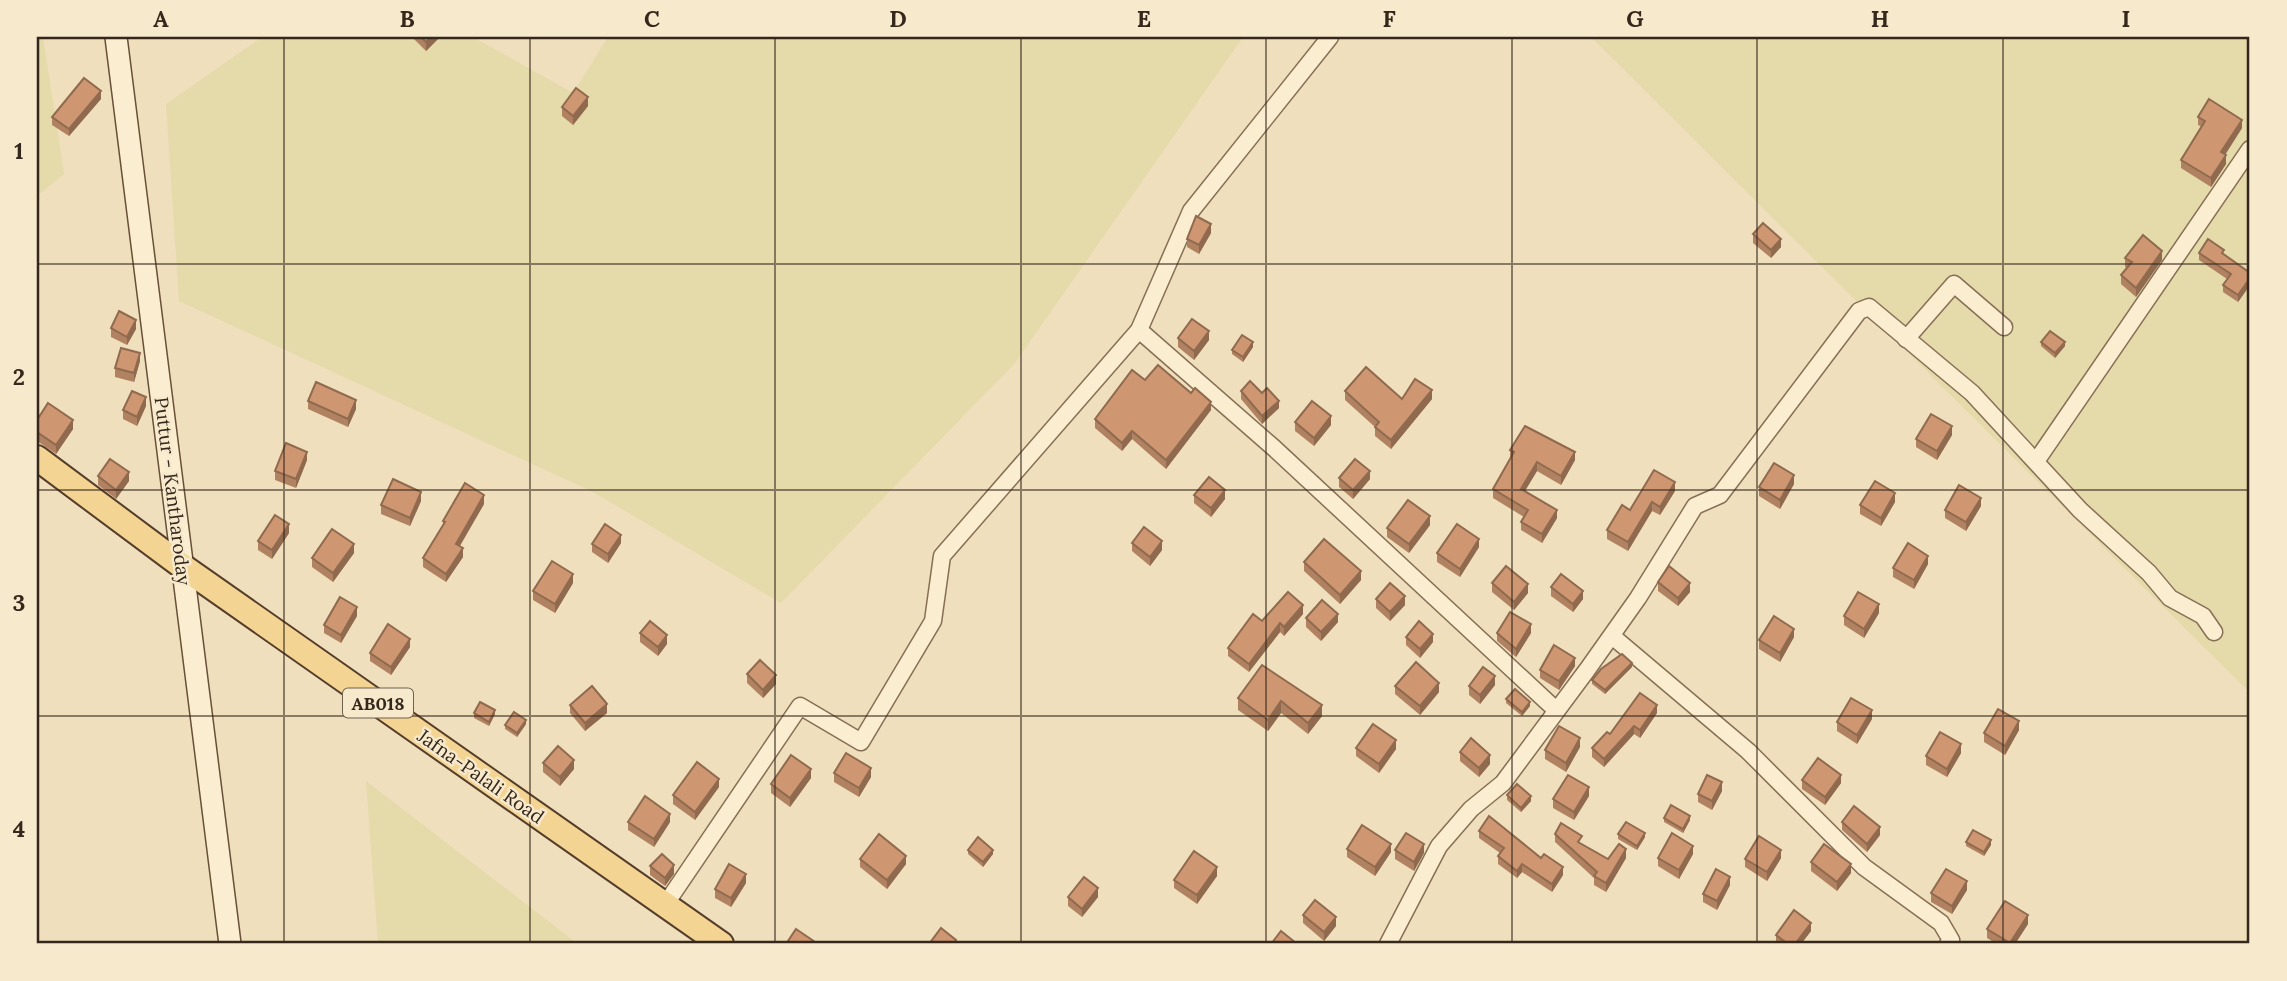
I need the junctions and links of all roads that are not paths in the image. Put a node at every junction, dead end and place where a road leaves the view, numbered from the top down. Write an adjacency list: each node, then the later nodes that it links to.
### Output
1 (116, 37): 9 (main road, Puttur - Kantharoday)
2 (1330, 37): 5 (street)
3 (2250, 149): 8 (street)
4 (2004, 327): 6 (street)
5 (1139, 330): 12 (street); 13 (street)
6 (1906, 339): 8 (street); 11 (street)
7 (37, 458): 9 (main road, Jafna-Palali Road / AB018)
8 (2037, 460): 10 (street)
9 (182, 566): 13 (main road, Jafna-Palali Road / AB018); 14 (main road, Puttur - Kantharoday)
10 (2214, 632)
11 (1612, 636): 12 (street); 17 (street)
12 (1556, 710): 16 (street)
13 (665, 905): 15 (main road, Jafna-Palali Road / AB018)
14 (230, 944)
15 (721, 944)
16 (1388, 944)
17 (1948, 944)

